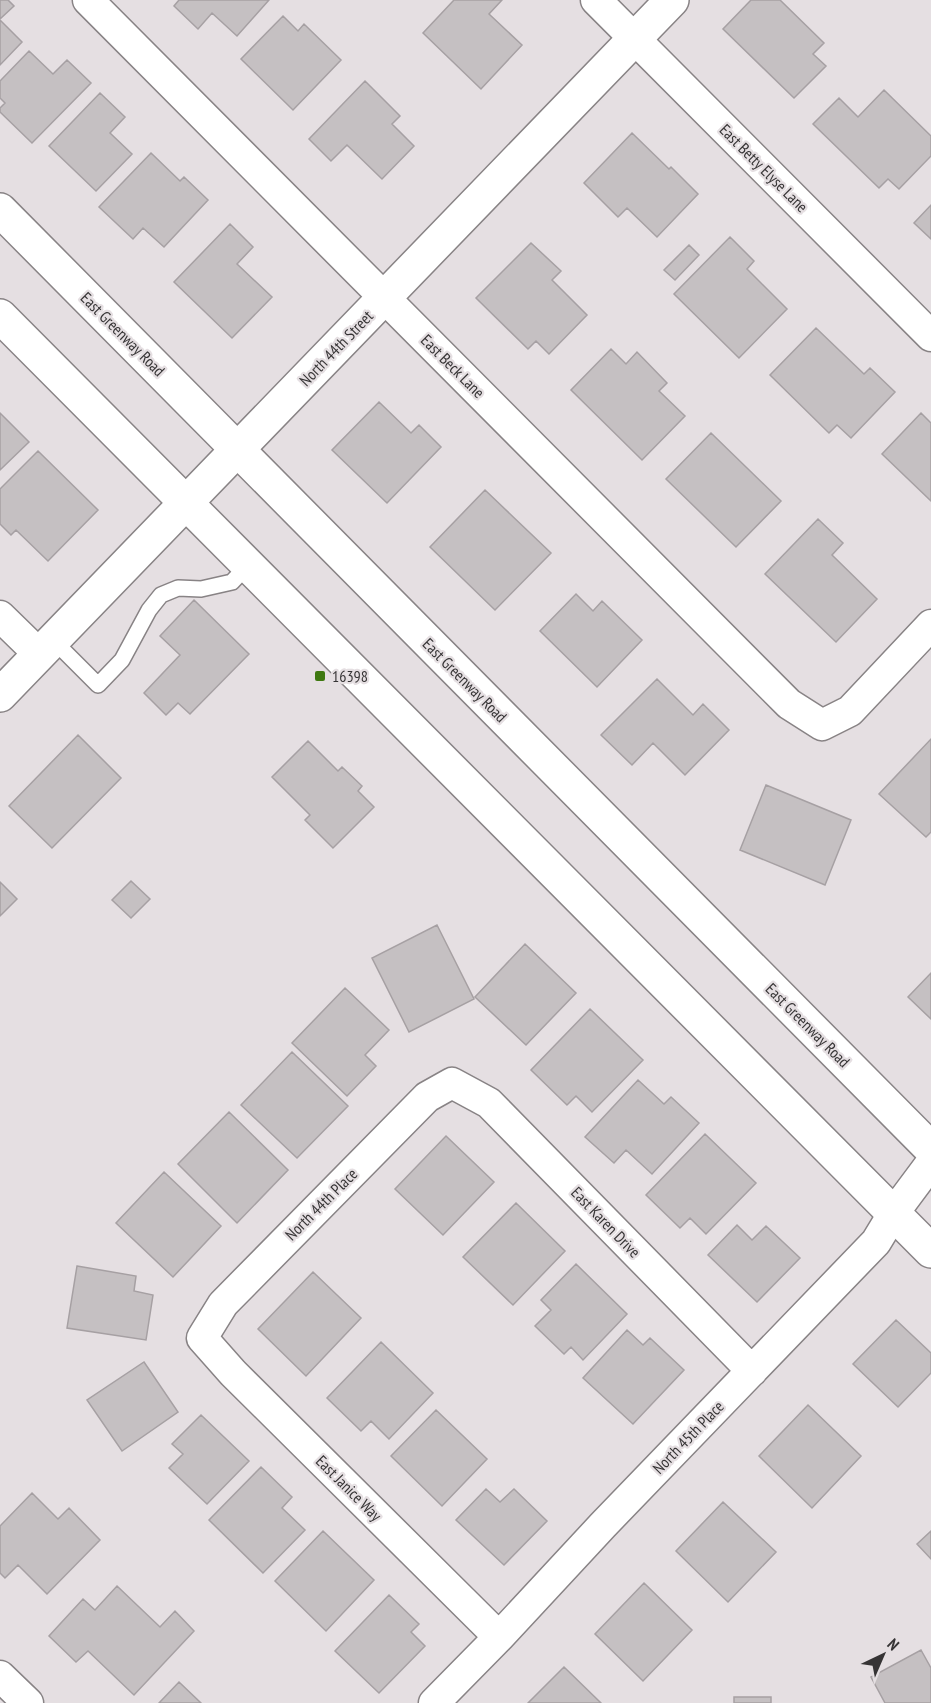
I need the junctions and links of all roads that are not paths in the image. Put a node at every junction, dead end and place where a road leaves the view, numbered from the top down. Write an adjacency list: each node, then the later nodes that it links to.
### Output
1 (88, 0): 6 (street, East Beck Lane)
2 (596, 0): 4 (street, East Betty Elyse Lane)
3 (672, 0): 4 (main road, North 44th Street)
4 (635, 38): 6 (main road, North 44th Street); 8 (street, East Betty Elyse Lane)
5 (0, 210): 9 (main road, East Greenway Road)
6 (385, 298): 9 (main road, North 44th Street); 13 (street, East Beck Lane)
7 (0, 316): 10 (main road)
8 (931, 336)
9 (237, 450): 10 (main road, North 44th Street); 17 (main road, East Greenway Road)
10 (186, 503): 11 (main road); 14 (main road, North 44th Street)
11 (248, 565): 14 (lane); 19 (main road)
12 (0, 616): 14 (street)
13 (931, 625)
14 (46, 648): 15 (main road, North 44th Street)
15 (0, 695)
16 (452, 1083): 21 (street, North 44th Place); 22 (street, East Karen Drive)
17 (931, 1149)
18 (931, 1163): 19 (street, North 45th Place)
19 (894, 1214): 20 (main road); 22 (street, North 45th Place)
20 (931, 1251)
21 (202, 1338): 23 (street, East Janice Way)
22 (752, 1371): 23 (street, North 45th Place)
23 (499, 1637): 26 (street, North 45th Place)
24 (0, 1676): 25 (street)
25 (28, 1703)
26 (434, 1703)

